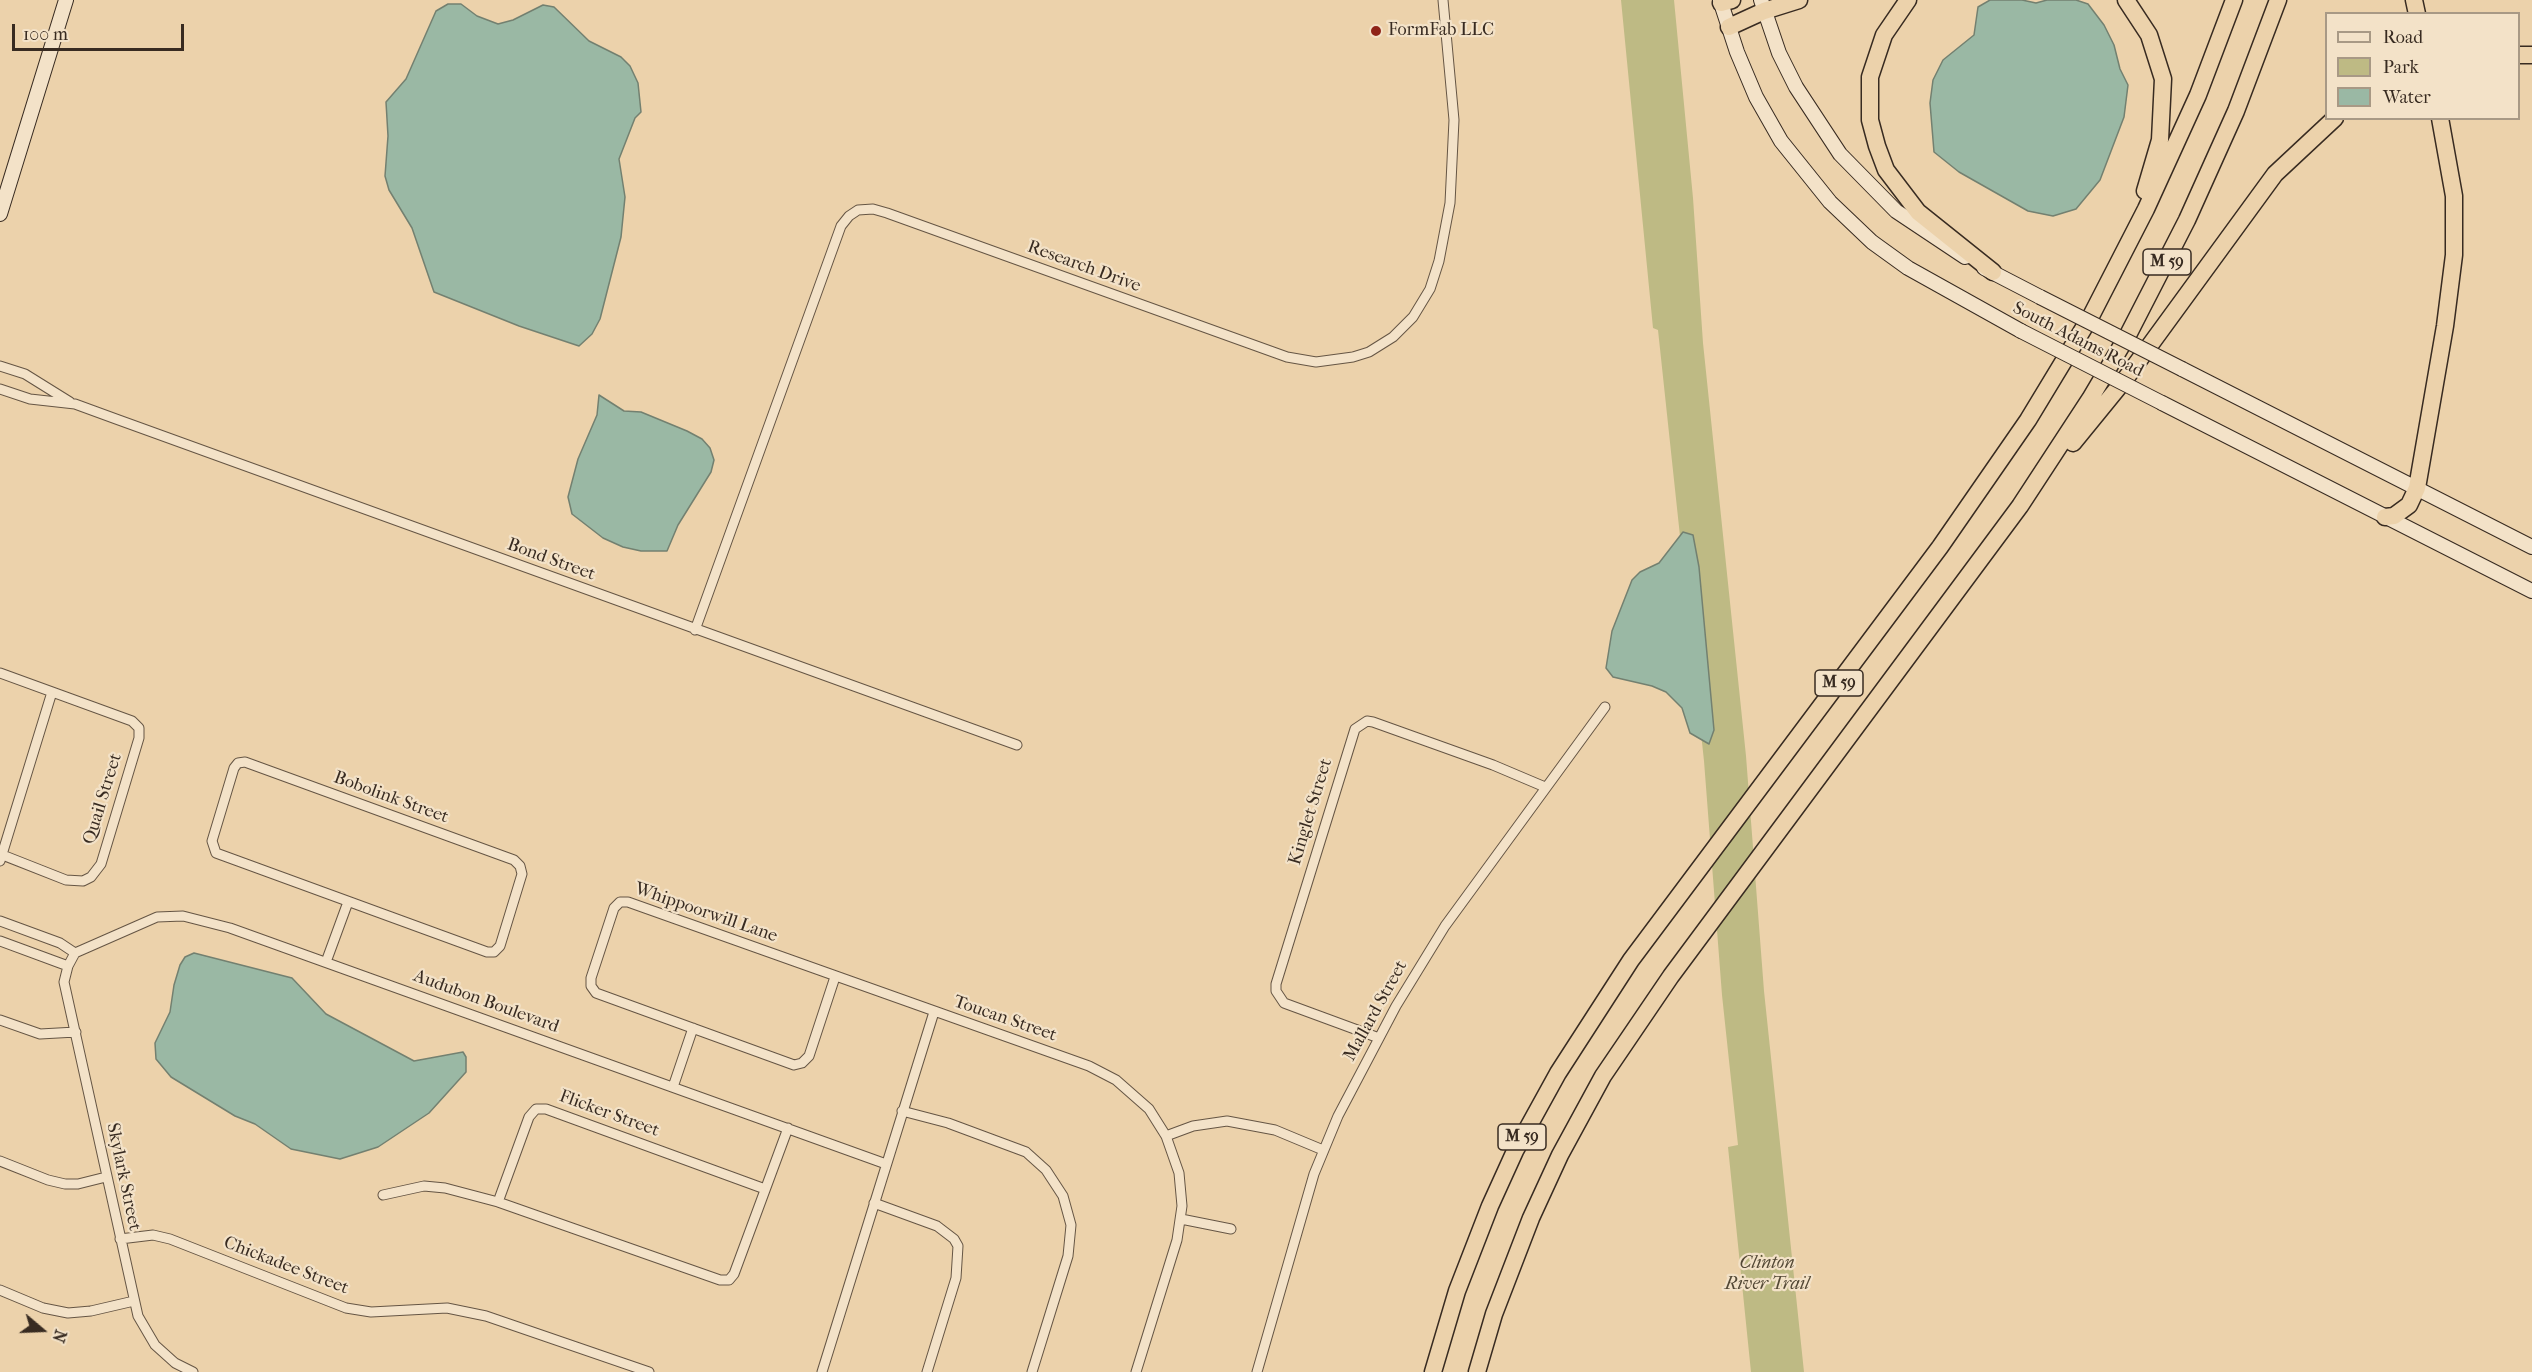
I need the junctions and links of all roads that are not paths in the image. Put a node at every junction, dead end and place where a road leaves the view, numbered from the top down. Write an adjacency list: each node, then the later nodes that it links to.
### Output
1 (66, 0): 13 (main road)
2 (1443, 0): 24 (street, Research Drive)
3 (1799, 0): 9 (highway)
4 (1908, 0): 15 (highway)
5 (2126, 0): 14 (highway)
6 (2234, 0): 14 (highway, M 59)
7 (2278, 0): 20 (highway, M 59)
8 (1724, 1): 10 (main road, South Adams Road)
9 (1763, 5): 10 (highway); 15 (main road, South Adams Road)
10 (1729, 27): 21 (main road, South Adams Road, bridge)
11 (2333, 120): 20 (highway)
12 (2440, 120): 19 (highway)
13 (0, 214)
14 (2121, 259): 67 (highway, M 59)
15 (1993, 272): 19 (main road, South Adams Road, bridge)
16 (0, 366): 18 (street, Bond Street)
17 (0, 389): 18 (street, Bond Street)
18 (75, 404): 24 (street, Bond Street)
19 (2417, 488): 21 (highway); 22 (main road, South Adams Road)
20 (2020, 506): 68 (highway, M 59)
21 (2385, 517): 23 (main road, South Adams Road)
22 (2532, 547)
23 (2532, 591)
24 (695, 630): 28 (street, Bond Street)
25 (0, 673): 26 (street, Quail Street)
26 (52, 692): 30 (street, Quail Street); 30 (street, Quail Street)
27 (1605, 707): 29 (street, Mallard Street)
28 (1017, 745)
29 (1545, 787): 42 (street, Mallard Street); 42 (street, Kinglet Street)
30 (1, 857)
31 (348, 902): 31 (street, Bobolink Street); 35 (street)
32 (0, 921): 34 (street)
33 (0, 941): 36 (street)
34 (75, 953): 35 (street, Audubon Boulevard); 36 (street)
35 (326, 962): 43 (street, Audubon Boulevard)
36 (68, 966): 41 (street, Skylark Street)
37 (835, 977): 38 (street, Whippoorwill Lane); 40 (street, Whippoorwill Lane); 40 (street, Whippoorwill Lane)
38 (934, 1012): 44 (street, Toucan Street); 46 (street, Toucan Street)
39 (0, 1020): 41 (street)
40 (693, 1028): 43 (street)
41 (75, 1032): 50 (street, Skylark Street)
42 (1379, 1038): 47 (street, Mallard Street)
43 (673, 1087): 45 (street, Audubon Boulevard)
44 (902, 1111): 49 (street, Toucan Street); 64 (street)
45 (788, 1128): 49 (street, Audubon Boulevard); 51 (street)
46 (1166, 1136): 47 (street); 55 (street, Toucan Street)
47 (1323, 1150): 66 (street, Mallard Street)
48 (0, 1161): 50 (street)
49 (886, 1164): 54 (street, Toucan Street)
50 (106, 1177): 57 (street, Skylark Street)
51 (765, 1189): 53 (street); 53 (street, Flicker Street)
52 (383, 1195): 53 (street)
53 (498, 1202)
54 (874, 1203): 62 (street, Toucan Street); 63 (street)
55 (1181, 1219): 56 (street); 65 (street, Toucan Street)
56 (1231, 1229)
57 (120, 1239): 59 (street, Skylark Street); 61 (street, Chickadee Street)
58 (0, 1290): 59 (street)
59 (134, 1301): 60 (street, Skylark Street)
60 (193, 1372)
61 (649, 1372)
62 (822, 1372)
63 (927, 1372)
64 (1032, 1372)
65 (1137, 1372)
66 (1257, 1372)
67 (1433, 1372)
68 (1477, 1372)

